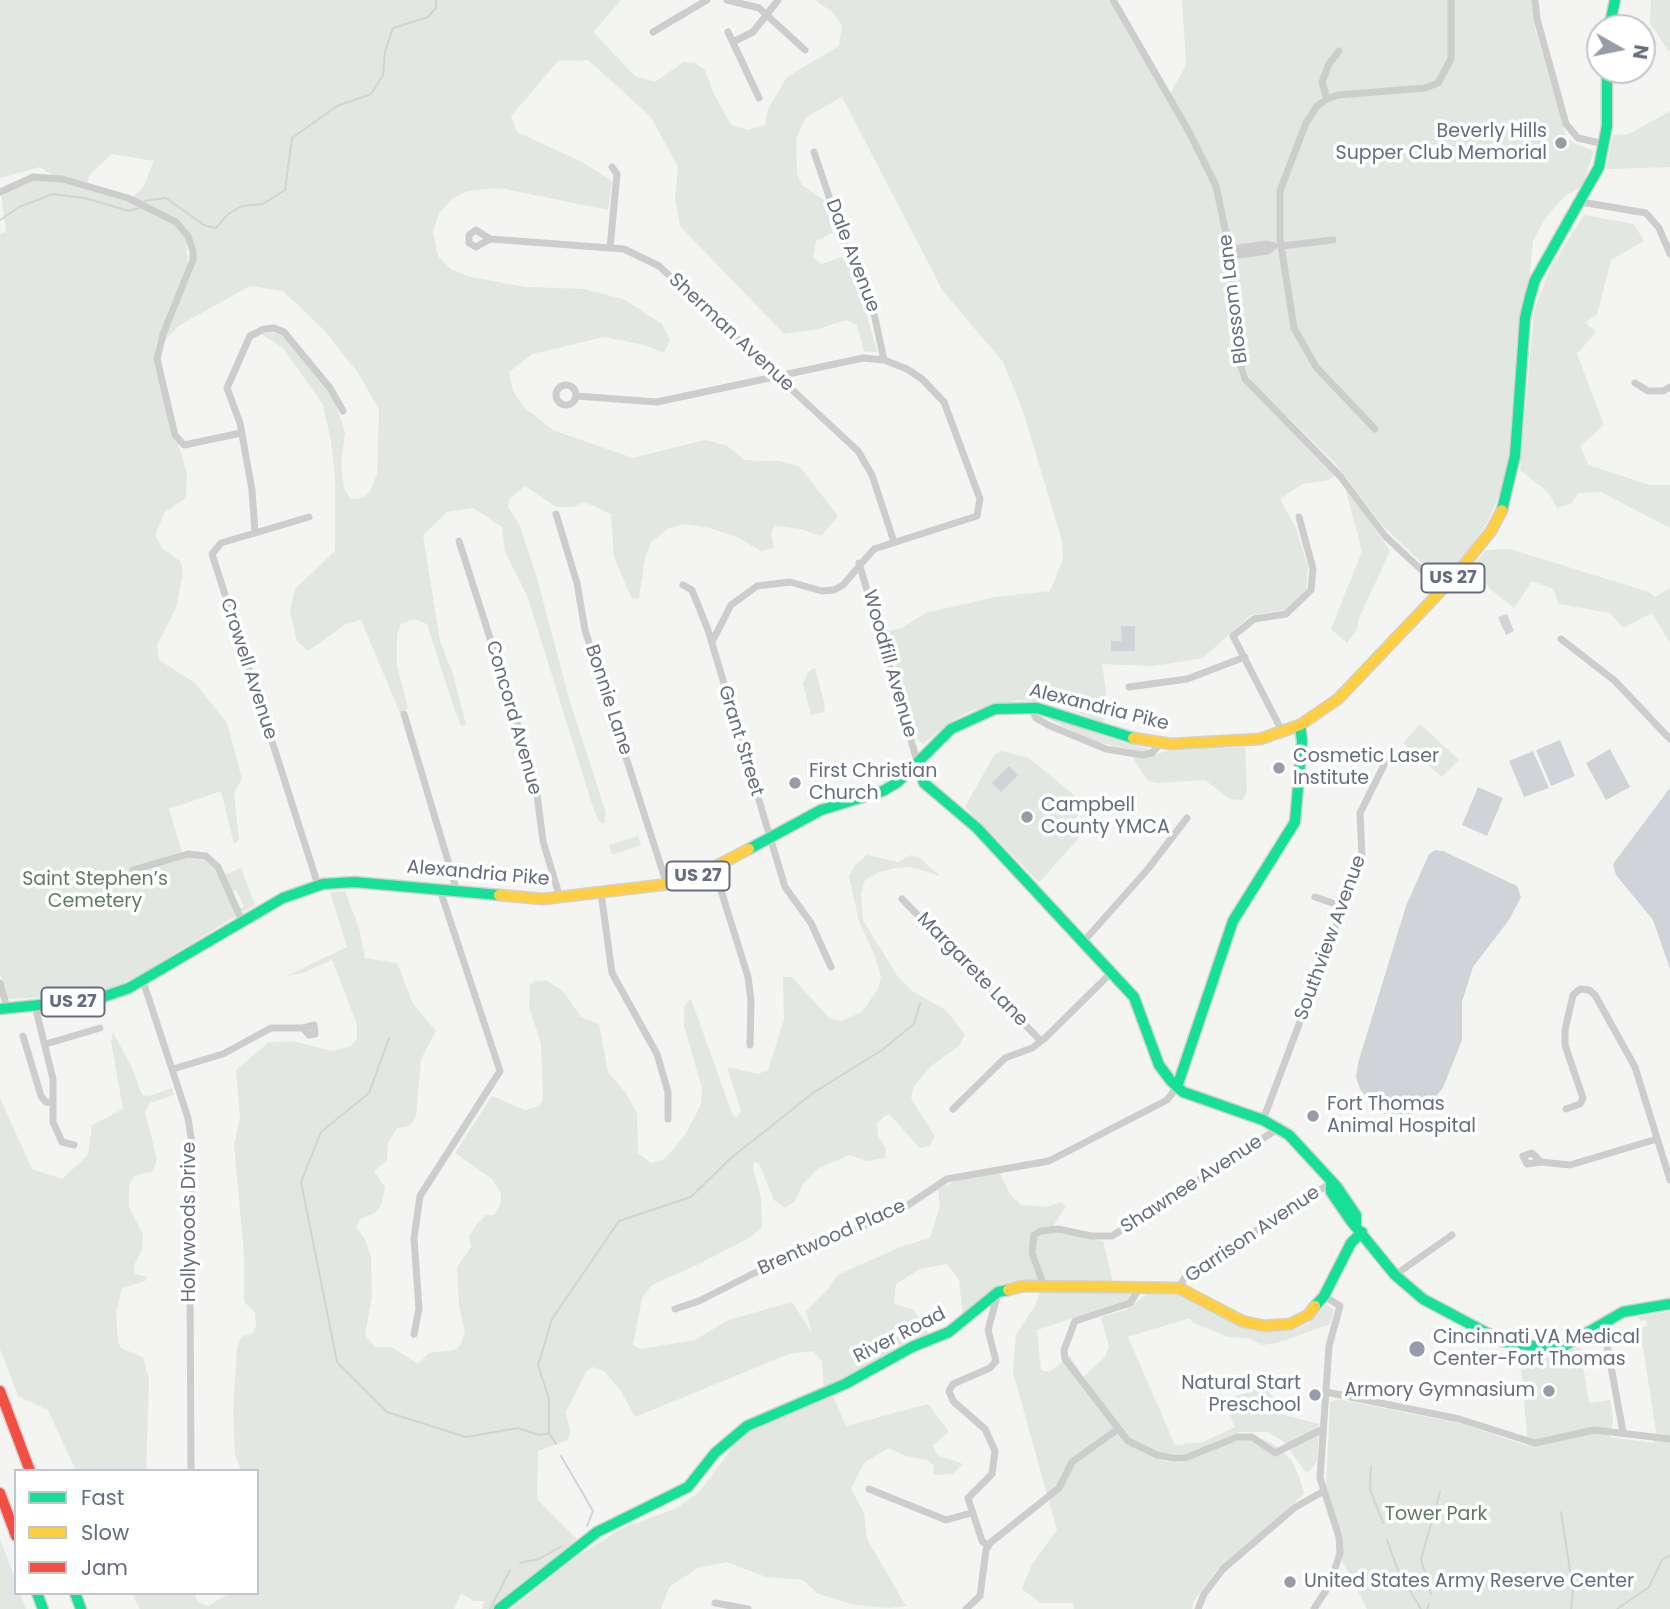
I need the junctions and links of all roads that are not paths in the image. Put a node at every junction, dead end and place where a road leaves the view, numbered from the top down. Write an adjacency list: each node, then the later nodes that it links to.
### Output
1 (708, 0): 8 (street)
2 (727, 0): 7 (street)
3 (778, 0): 7 (street)
4 (1113, 0): 42 (street, Blossom Lane)
5 (1451, 0): 15 (street)
6 (1535, 0): 16 (street)
7 (768, 14): 10 (street); 11 (street)
8 (653, 32)
9 (728, 32): 10 (street)
10 (733, 42): 14 (street)
11 (805, 50)
12 (1339, 51): 15 (street)
13 (1606, 84): 16 (main road, Alexandria Pike / US 27)
14 (759, 98)
15 (1327, 99): 23 (street)
16 (1604, 144): 20 (main road, Alexandria Pike / US 27)
17 (814, 152): 26 (street, Dale Avenue)
18 (612, 167): 24 (street)
19 (0, 192): 33 (street)
20 (1581, 202): 25 (street); 42 (main road, Alexandria Pike / US 27)
21 (490, 239): 24 (street, Sherman Avenue)
22 (1333, 240): 23 (street)
23 (1281, 246): 32 (street)
24 (610, 248): 27 (street, Sherman Avenue)
25 (1670, 254)
26 (884, 360): 27 (street); 39 (street)
27 (777, 375): 30 (street); 39 (street, Sherman Avenue)
28 (1635, 383): 29 (street)
29 (1670, 387)
30 (576, 396)
31 (343, 411): 33 (street)
32 (1375, 429)
33 (241, 433): 37 (street)
34 (556, 514): 60 (street, Bonnie Lane)
35 (309, 517): 37 (street, Crowell Avenue)
36 (1299, 517): 45 (street)
37 (255, 533): 59 (street, Crowell Avenue)
38 (459, 541): 65 (street, Concord Avenue)
39 (894, 542): 40 (street)
40 (859, 563): 44 (street); 54 (street, Woodfill Avenue)
41 (683, 585): 44 (street, Grant Street)
42 (1442, 589): 49 (main road, Alexandria Pike / US 27)
43 (1561, 639): 51 (street)
44 (712, 642): 56 (street, Grant Street)
45 (1245, 657): 46 (street); 50 (street)
46 (1129, 687)
47 (1031, 707): 52 (main road, Alexandria Pike / US 27); 52 (street); 54 (main road, Alexandria Pike / US 27)
48 (404, 714): 62 (street)
49 (1300, 725): 50 (main road, Alexandria Pike / US 27); 84 (main road)
50 (1282, 732): 52 (main road, Alexandria Pike / US 27)
51 (1670, 739)
52 (1161, 743)
53 (1388, 757): 67 (street, Southview Avenue)
54 (918, 764): 56 (main road, Alexandria Pike / US 27); 69 (main road)
55 (1187, 818): 69 (street)
56 (771, 839): 57 (main road, Alexandria Pike / US 27); 70 (street, Grant Street)
57 (713, 868): 60 (main road, Alexandria Pike / US 27); 81 (street)
58 (133, 870): 68 (street)
59 (318, 885): 61 (main road, Alexandria Pike / US 27); 68 (main road, Alexandria Pike / US 27)
60 (667, 885): 63 (main road, Alexandria Pike / US 27)
61 (440, 890): 62 (main road, Alexandria Pike / US 27); 108 (street)
62 (457, 891): 65 (main road, Alexandria Pike / US 27)
63 (601, 893): 65 (main road, Alexandria Pike / US 27); 89 (street)
64 (1315, 897): 67 (street)
65 (560, 898)
66 (902, 899): 79 (street, Margarete Lane)
67 (1344, 907): 90 (street, Southview Avenue)
68 (242, 921): 72 (main road, Alexandria Pike / US 27)
69 (1084, 941): 71 (main road)
70 (831, 967)
71 (1112, 972): 79 (street); 84 (main road)
72 (143, 981): 74 (main road, Alexandria Pike / US 27); 82 (street, Hollywoods Drive)
73 (0, 983): 75 (street)
74 (35, 1006): 75 (main road, Alexandria Pike / US 27); 80 (street)
75 (4, 1008)
76 (100, 1028): 80 (street)
77 (303, 1028): 82 (street)
78 (23, 1036): 85 (street)
79 (1041, 1041): 87 (street)
80 (46, 1044): 83 (street)
81 (750, 1045)
82 (173, 1069): 116 (street, Hollywoods Drive)
83 (53, 1085): 85 (street); 86 (street)
84 (1177, 1087): 90 (main road); 106 (street, Brentwood Place)
85 (40, 1089): 86 (street)
86 (53, 1103): 93 (street)
87 (953, 1109)
88 (1566, 1109): 92 (street)
89 (668, 1119)
90 (1264, 1120): 91 (main road)
91 (1279, 1128): 96 (main road); 100 (street, Shawnee Avenue)
92 (1657, 1139): 94 (street); 95 (street)
93 (74, 1145)
94 (1541, 1162)
95 (1670, 1180)
96 (1331, 1183): 97 (main road); 101 (street, Garrison Avenue)
97 (1359, 1228): 99 (main road); 104 (main road)
98 (1452, 1235): 99 (street)
99 (1395, 1275): 107 (main road)
100 (1044, 1286): 102 (main road, River Road); 103 (main road, River Road)
101 (1179, 1288): 102 (main road, River Road); 104 (main road)
102 (1139, 1289): 111 (street)
103 (998, 1292): 120 (street); 125 (main road, River Road)
104 (1324, 1296): 110 (street)
105 (1670, 1304): 107 (main road)
106 (675, 1309)
107 (1603, 1323): 113 (street)
108 (414, 1334)
109 (0, 1391): 115 (main road)
110 (1326, 1392): 112 (street); 113 (street)
111 (1118, 1429): 112 (street); 122 (street)
112 (1323, 1429): 118 (street)
113 (1623, 1432): 114 (street)
114 (1670, 1439)
115 (29, 1469)
116 (191, 1469)
117 (869, 1489): 120 (street)
118 (1322, 1492): 128 (street); 129 (street)
119 (0, 1493): 121 (main road)
120 (971, 1513): 122 (street)
121 (14, 1531)
122 (988, 1546): 124 (street)
123 (715, 1603): 126 (street)
124 (979, 1605): 127 (street)
125 (499, 1609)
126 (748, 1609)
127 (967, 1609)
128 (1198, 1609)
129 (1314, 1609)

